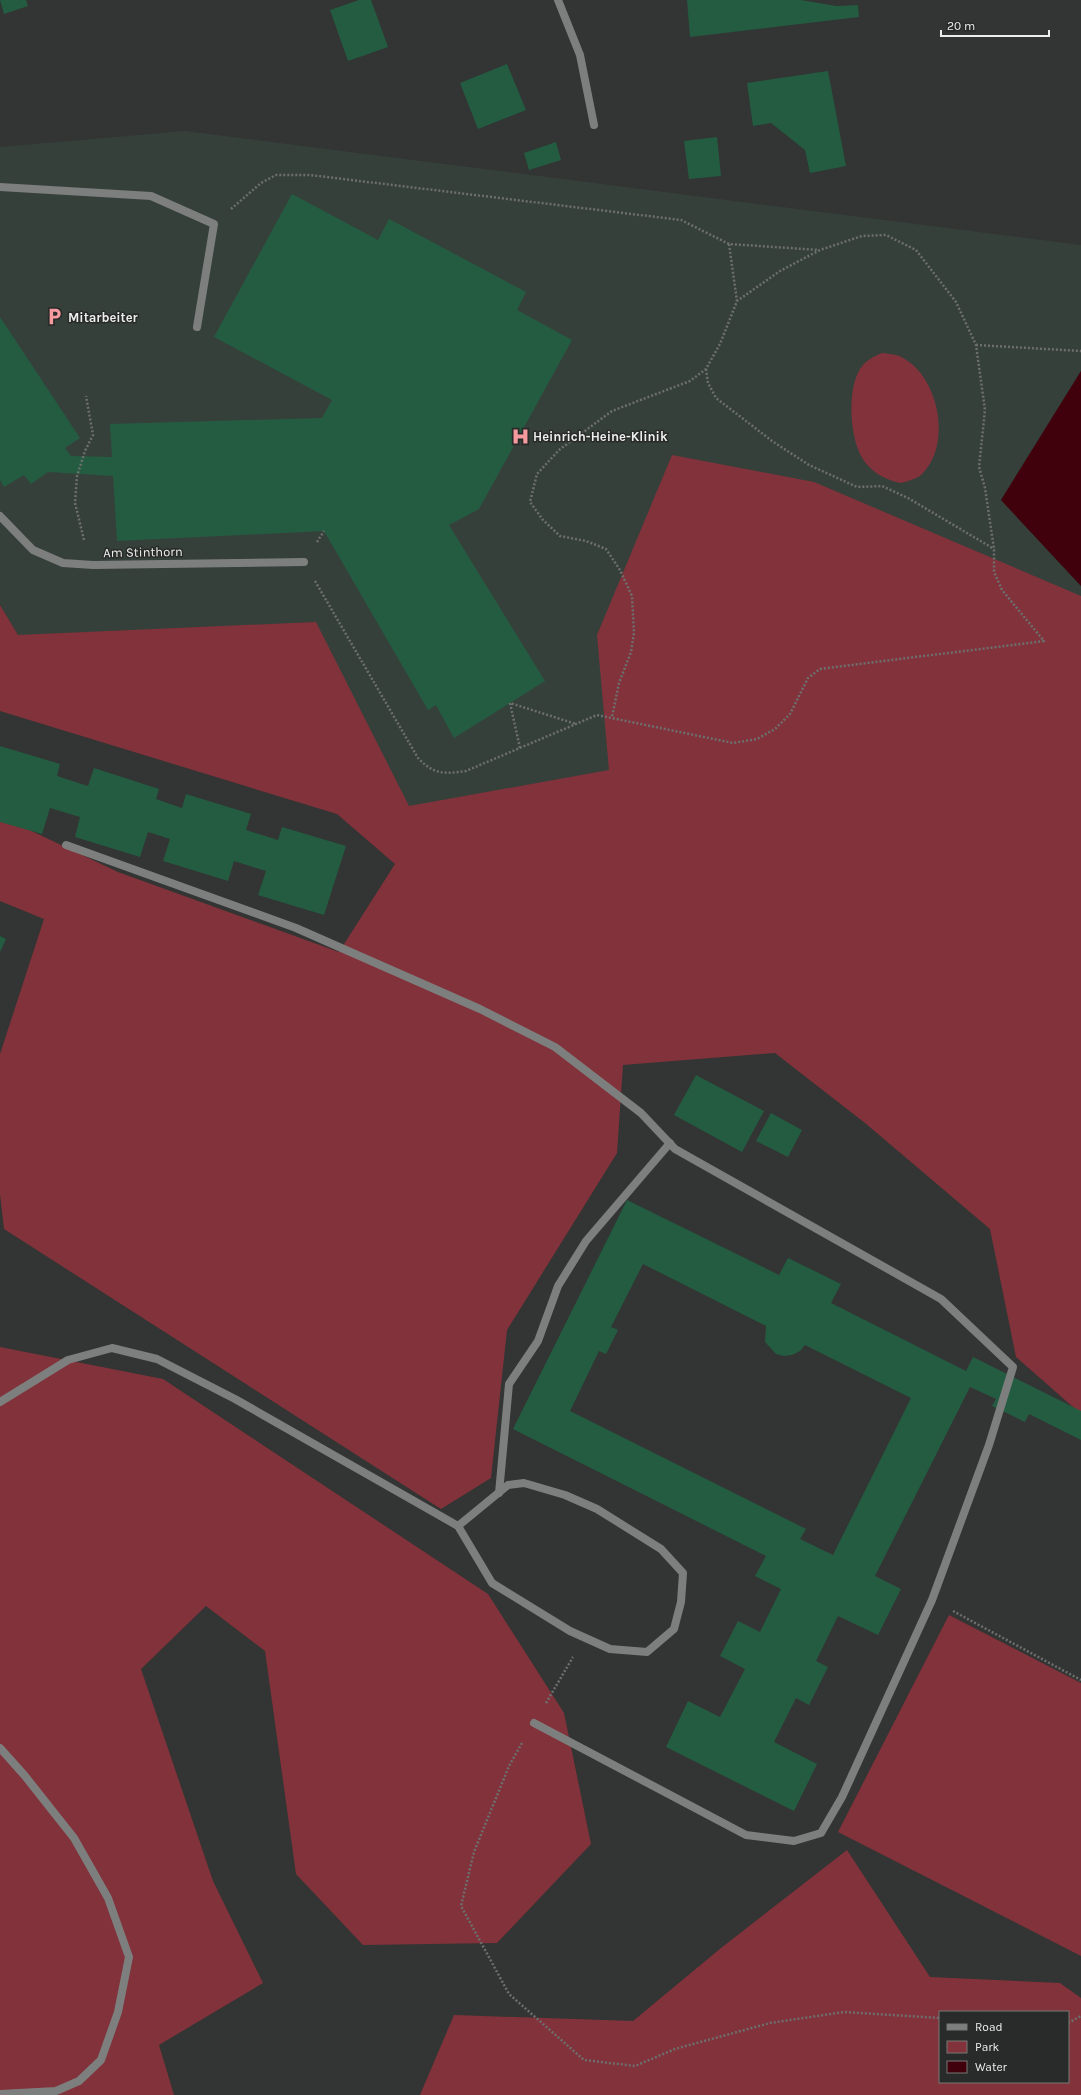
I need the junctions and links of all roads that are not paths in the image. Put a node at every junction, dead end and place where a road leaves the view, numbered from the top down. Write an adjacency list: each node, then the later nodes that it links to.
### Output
1 (558, 0): 2 (street)
2 (594, 126)
3 (0, 187): 4 (street)
4 (197, 327)
5 (0, 516): 6 (street, Am Stinthorn)
6 (304, 562)
7 (66, 844): 8 (street)
8 (670, 1143): 10 (street); 12 (street)
9 (0, 1402): 11 (street)
10 (499, 1493): 11 (street); 11 (street)
11 (458, 1526)
12 (534, 1723)
13 (0, 1748): 14 (street)
14 (0, 2094)

